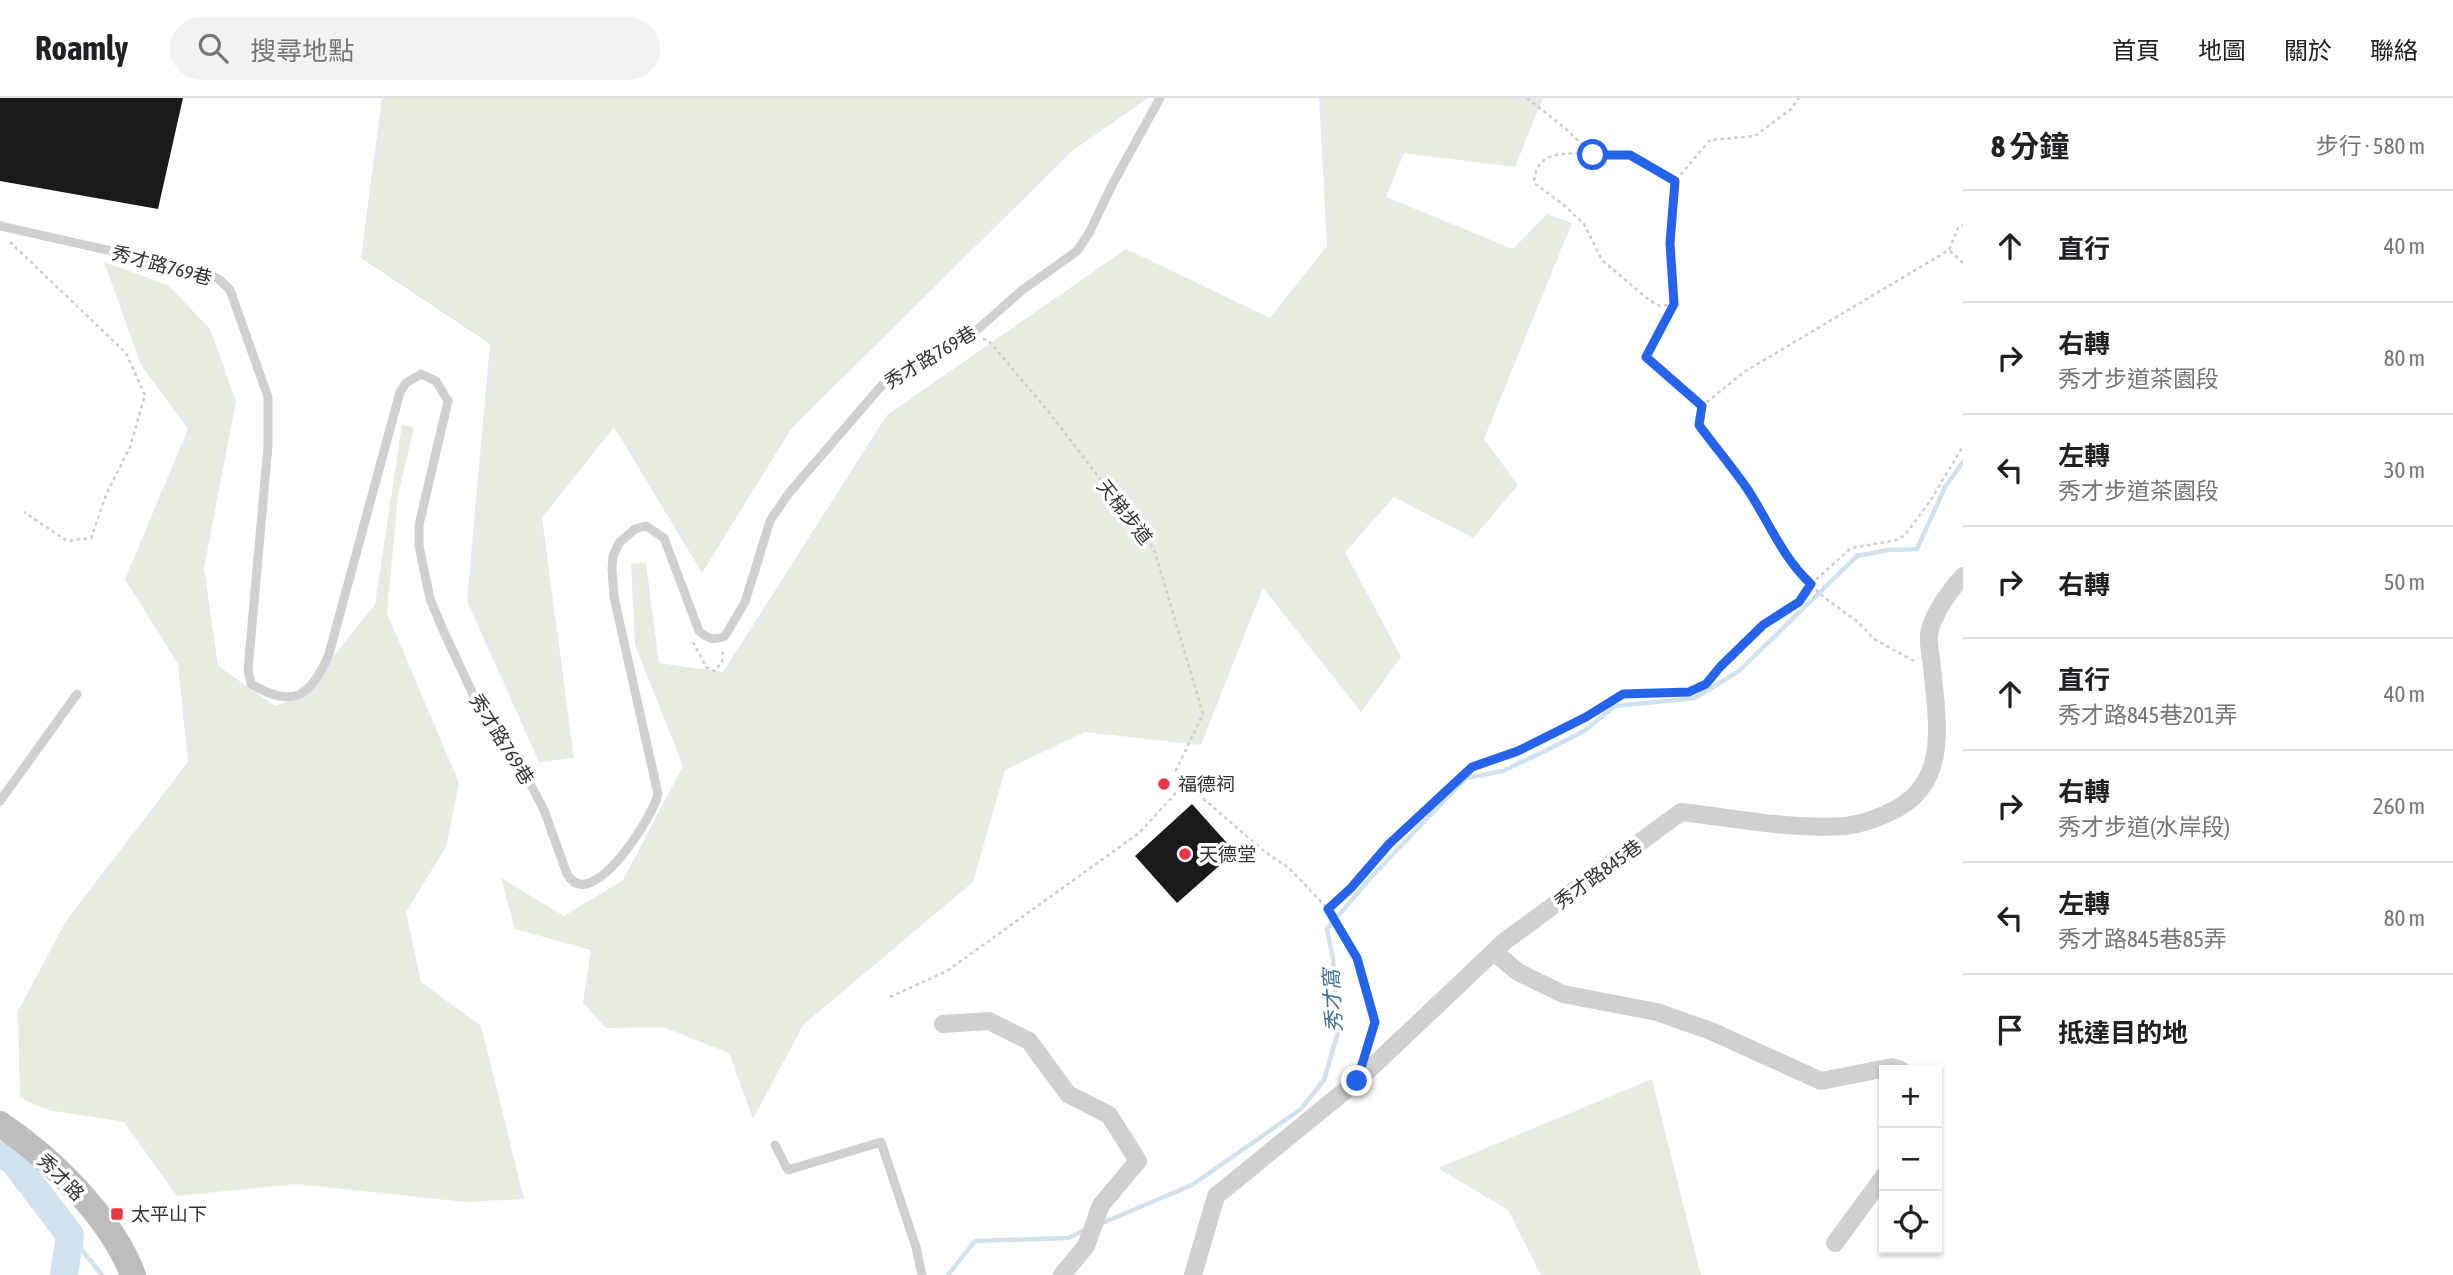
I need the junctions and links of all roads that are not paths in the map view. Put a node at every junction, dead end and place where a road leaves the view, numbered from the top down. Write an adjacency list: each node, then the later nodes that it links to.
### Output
1 (1160, 98): 2 (lane, 秀才路769巷)
2 (0, 226)
3 (1963, 576): 6 (street, 秀才路845巷)
4 (77, 694): 5 (lane)
5 (0, 801)
6 (1494, 952): 8 (street); 16 (street, 秀才路845巷)
7 (943, 1024): 15 (street)
8 (1879, 1070)
9 (0, 1124): 13 (main road, 秀才路)
10 (775, 1145): 14 (lane)
11 (1879, 1183): 12 (street)
12 (1835, 1243)
13 (133, 1275)
14 (922, 1275)
15 (1062, 1275)
16 (1193, 1275)

